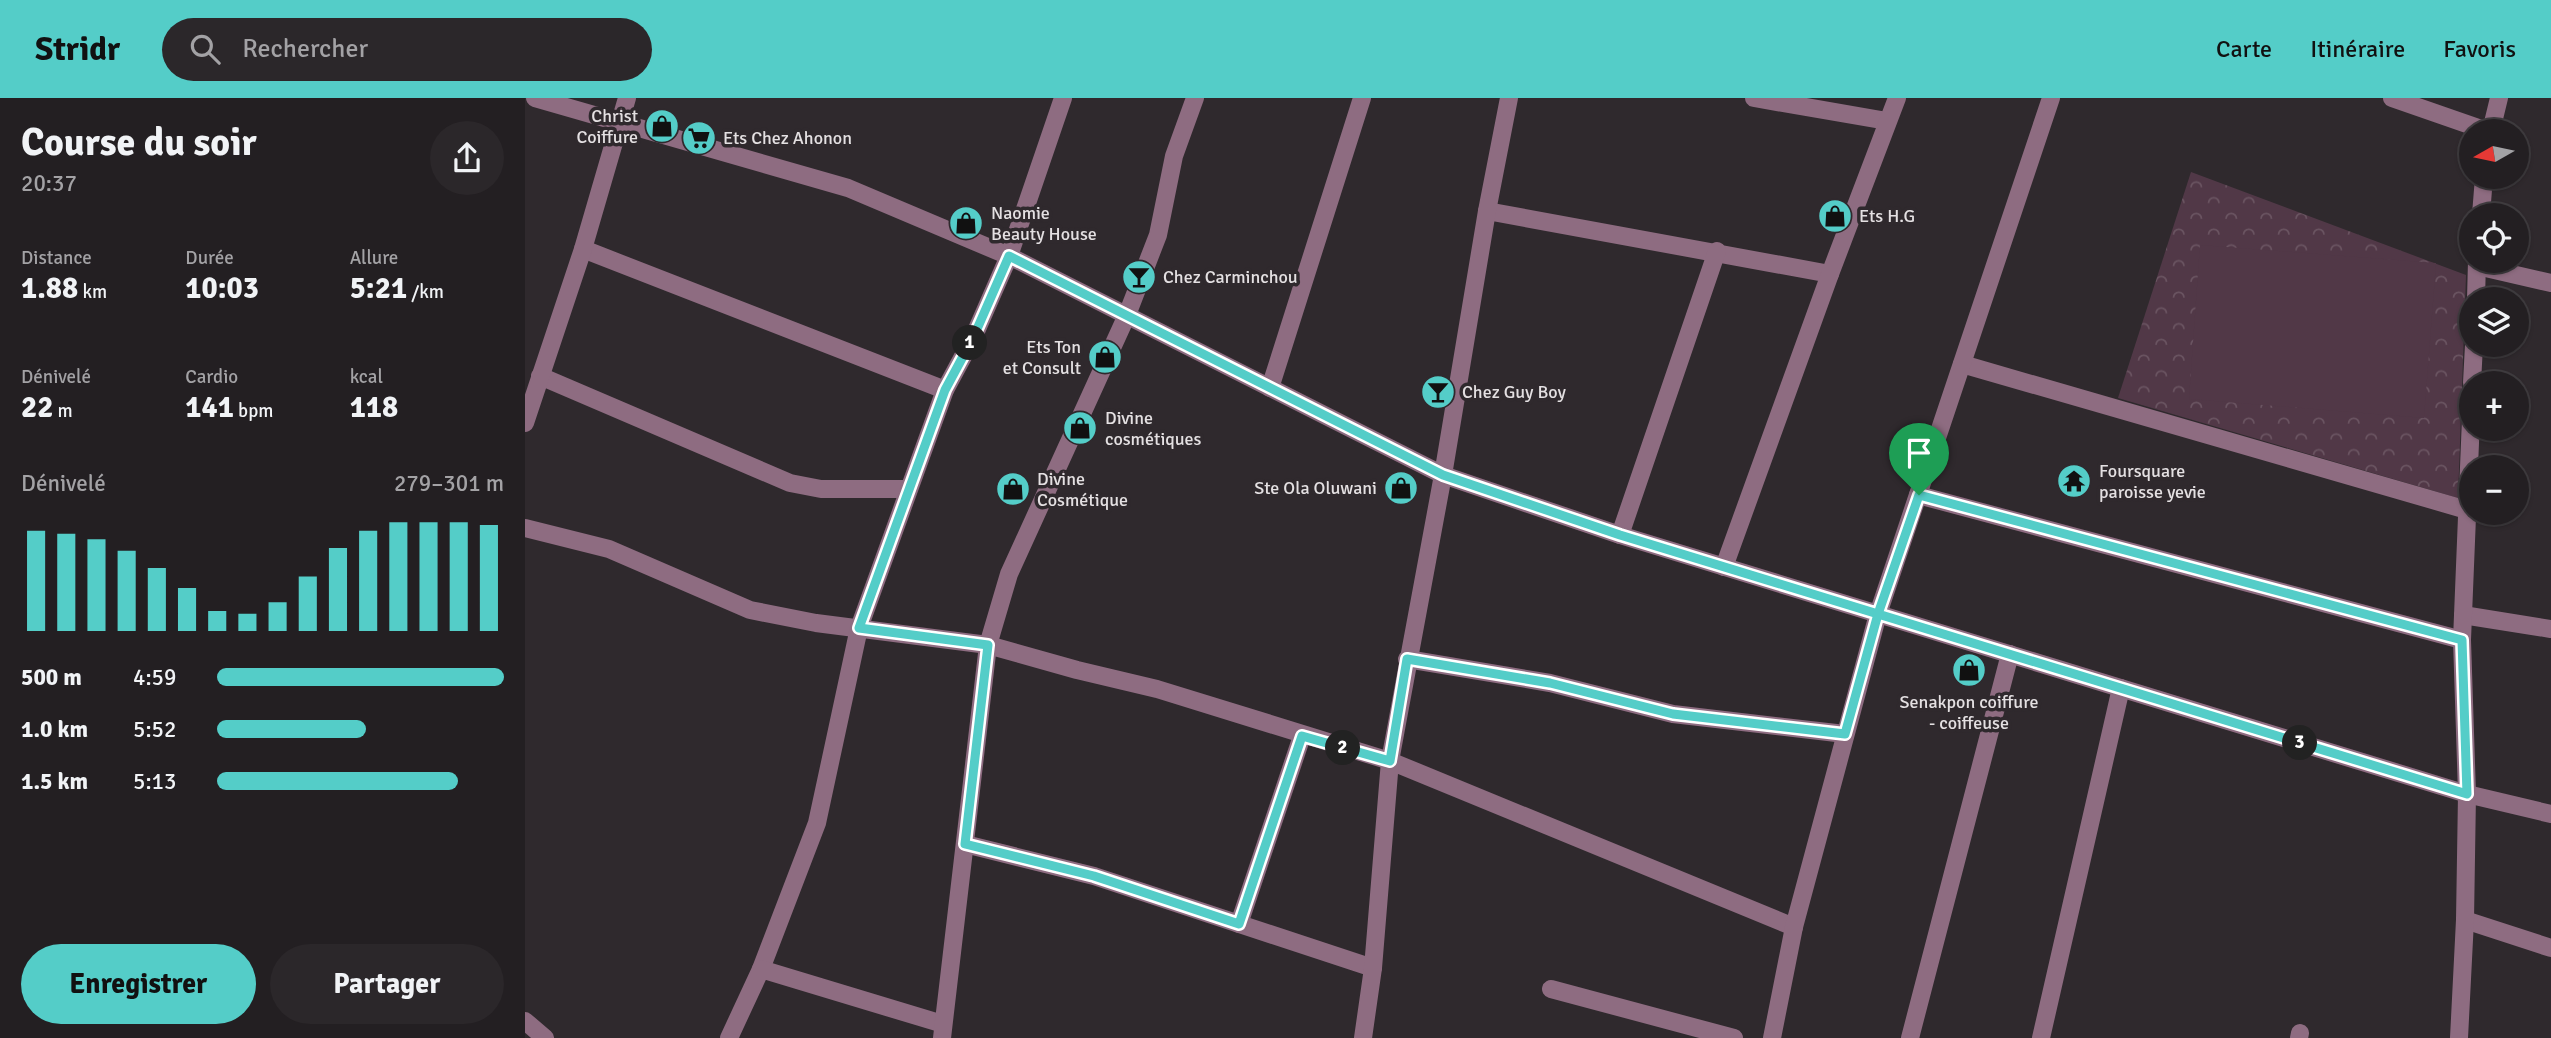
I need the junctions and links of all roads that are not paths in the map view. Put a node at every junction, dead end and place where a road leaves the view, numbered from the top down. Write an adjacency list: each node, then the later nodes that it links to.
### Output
1 (535, 98): 15 (street)
2 (627, 98): 15 (street)
3 (1195, 98): 23 (street)
4 (1362, 98): 26 (street)
5 (1509, 98): 16 (street)
6 (1754, 98): 13 (street)
7 (1897, 98): 13 (street)
8 (2051, 98): 24 (street)
9 (2392, 98): 14 (street)
10 (2499, 98): 12 (street)
11 (1056, 100): 19 (street)
12 (2493, 119)
13 (1887, 121): 21 (street)
14 (2459, 121)
15 (619, 122): 17 (street); 19 (street)
16 (1487, 211): 18 (street); 29 (street)
17 (583, 249): 25 (street); 27 (street)
18 (1717, 251): 21 (street); 35 (street)
19 (1009, 256): 23 (street); 27 (street)
20 (2512, 273): 22 (street)
21 (1830, 274): 36 (street)
22 (2551, 283)
23 (1127, 315): 26 (street); 42 (street)
24 (1962, 364): 31 (street); 32 (street)
25 (540, 376): 28 (street); 30 (street)
26 (1270, 388): 29 (street)
27 (945, 390): 30 (street)
28 (525, 423)
29 (1443, 475): 35 (street); 44 (street)
30 (908, 489): 39 (street)
31 (1919, 495): 37 (street); 41 (street)
32 (2459, 508)
33 (2466, 525): 38 (street)
34 (525, 528): 39 (street)
35 (1620, 535): 36 (street)
36 (1724, 567): 37 (street)
37 (1878, 614): 43 (street); 46 (street)
38 (2463, 615): 40 (street); 41 (street)
39 (859, 628): 42 (street); 57 (street)
40 (2551, 629)
41 (2462, 640): 49 (street)
42 (988, 645): 47 (street); 51 (street)
43 (2010, 654): 45 (street); 66 (street)
44 (1407, 659): 46 (street); 48 (street)
45 (2121, 688): 49 (street); 67 (street)
46 (1845, 734): 54 (street)
47 (1302, 736): 48 (street); 53 (street)
48 (1390, 761): 54 (street); 56 (street)
49 (2467, 794): 50 (street); 52 (street)
50 (2551, 814)
51 (965, 844): 53 (street); 60 (street)
52 (2465, 920): 55 (street); 68 (street)
53 (1239, 924): 56 (street)
54 (1794, 926): 65 (street)
55 (2551, 948)
56 (1373, 968): 63 (street)
57 (761, 969): 60 (street); 62 (street)
58 (1551, 989): 64 (street)
59 (525, 1021): 61 (street)
60 (943, 1031)
61 (545, 1038)
62 (729, 1038)
63 (1363, 1038)
64 (1734, 1038)
65 (1772, 1038)
66 (1910, 1038)
67 (2041, 1038)
68 (2459, 1038)

